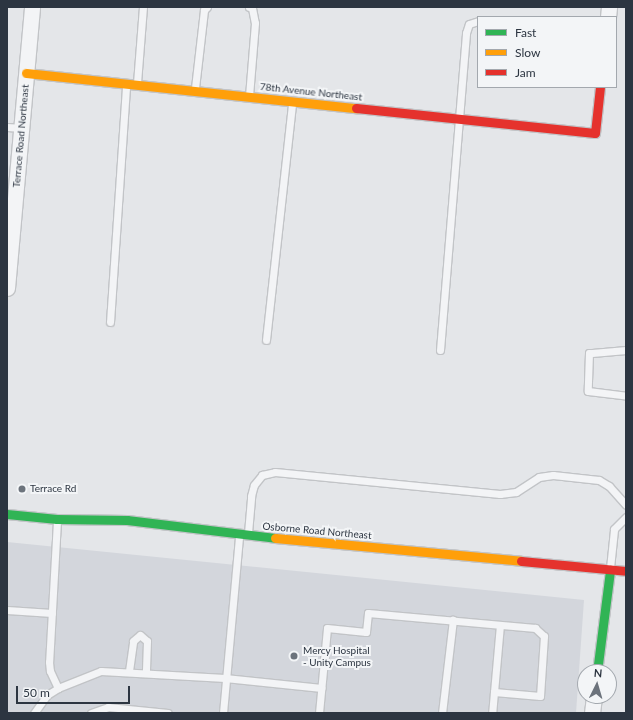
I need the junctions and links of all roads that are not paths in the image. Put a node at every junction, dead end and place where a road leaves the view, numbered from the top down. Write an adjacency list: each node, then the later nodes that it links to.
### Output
1 (32, 7): 6 (street, Terrace Road Northeast)
2 (143, 7): 8 (lane)
3 (206, 7): 10 (lane)
4 (249, 7): 11 (lane)
5 (477, 21): 13 (lane)
6 (26, 74): 7 (street, 78th Avenue Northeast); 15 (street, Terrace Road Northeast)
7 (126, 84): 8 (street, 78th Avenue Northeast); 17 (lane)
8 (137, 86): 10 (street, 78th Avenue Northeast)
9 (600, 88): 13 (street, 78th Avenue Northeast)
10 (194, 90): 11 (street, 78th Avenue Northeast)
11 (248, 97): 12 (street, 78th Avenue Northeast)
12 (292, 101): 13 (street, 78th Avenue Northeast); 18 (lane)
13 (460, 118): 19 (lane)
14 (7, 127): 15 (lane)
15 (22, 128): 16 (street, Terrace Road Northeast)
16 (7, 288)
17 (110, 322)
18 (266, 340)
19 (440, 350)
20 (626, 350): 21 (lane)
21 (626, 396)
22 (626, 505): 26 (lane)
23 (7, 514): 25 (street, Osborne Road Northeast)
24 (626, 517): 27 (lane)
25 (57, 519): 26 (street, Osborne Road Northeast); 30 (lane)
26 (243, 535): 27 (street, Osborne Road Northeast); 36 (lane)
27 (610, 570): 28 (street, Osborne Road Northeast); 33 (street)
28 (626, 571)
29 (7, 610): 30 (lane)
30 (52, 613): 37 (lane)
31 (453, 620): 32 (lane); 38 (lane); 45 (lane)
32 (500, 625): 39 (lane); 39 (lane)
33 (598, 664)
34 (129, 671): 35 (lane); 35 (lane); 37 (lane)
35 (146, 673): 36 (lane)
36 (226, 678): 38 (lane); 43 (lane)
37 (58, 688): 40 (lane)
38 (321, 688): 44 (lane)
39 (494, 692): 46 (lane)
40 (34, 713)
41 (91, 713): 42 (lane)
42 (168, 713)
43 (223, 713)
44 (319, 713)
45 (442, 713)
46 (492, 713)

